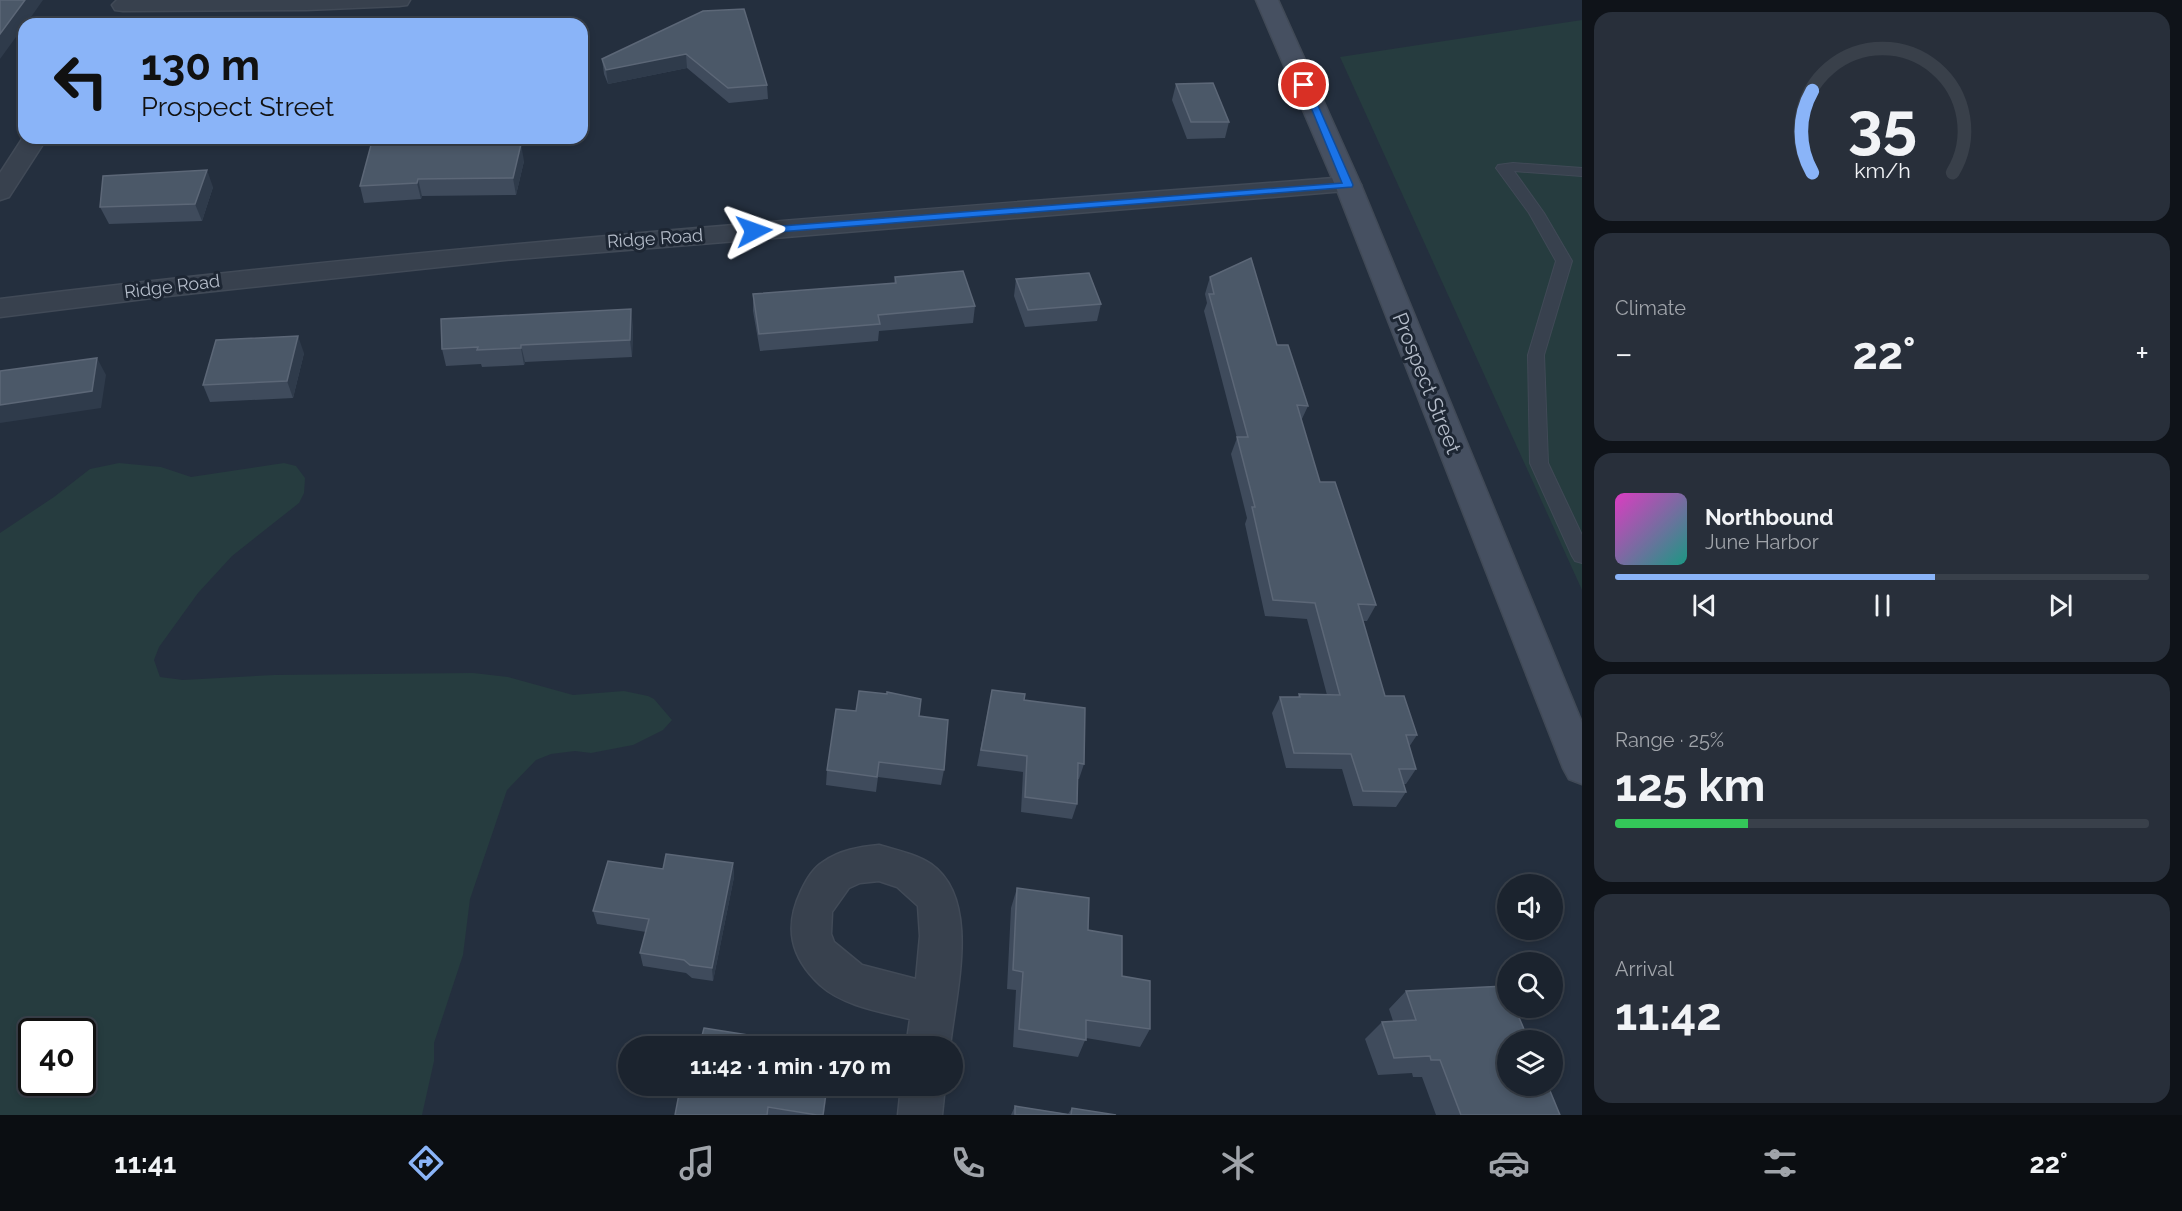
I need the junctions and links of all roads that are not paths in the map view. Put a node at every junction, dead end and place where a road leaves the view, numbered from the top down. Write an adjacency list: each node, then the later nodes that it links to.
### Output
1 (399, 0): 3 (street)
2 (1267, 0): 7 (main road, Prospect Street)
3 (124, 2): 4 (street)
4 (114, 18)
5 (31, 144): 8 (street)
6 (1582, 172): 10 (lane)
7 (1348, 185): 9 (street, Ridge Road); 11 (main road, Prospect Street)
8 (0, 192)
9 (0, 308)
10 (1582, 556)
11 (1582, 768)
12 (932, 1004): 13 (street)
13 (929, 1036)
14 (922, 1096): 15 (street)
15 (920, 1115)

